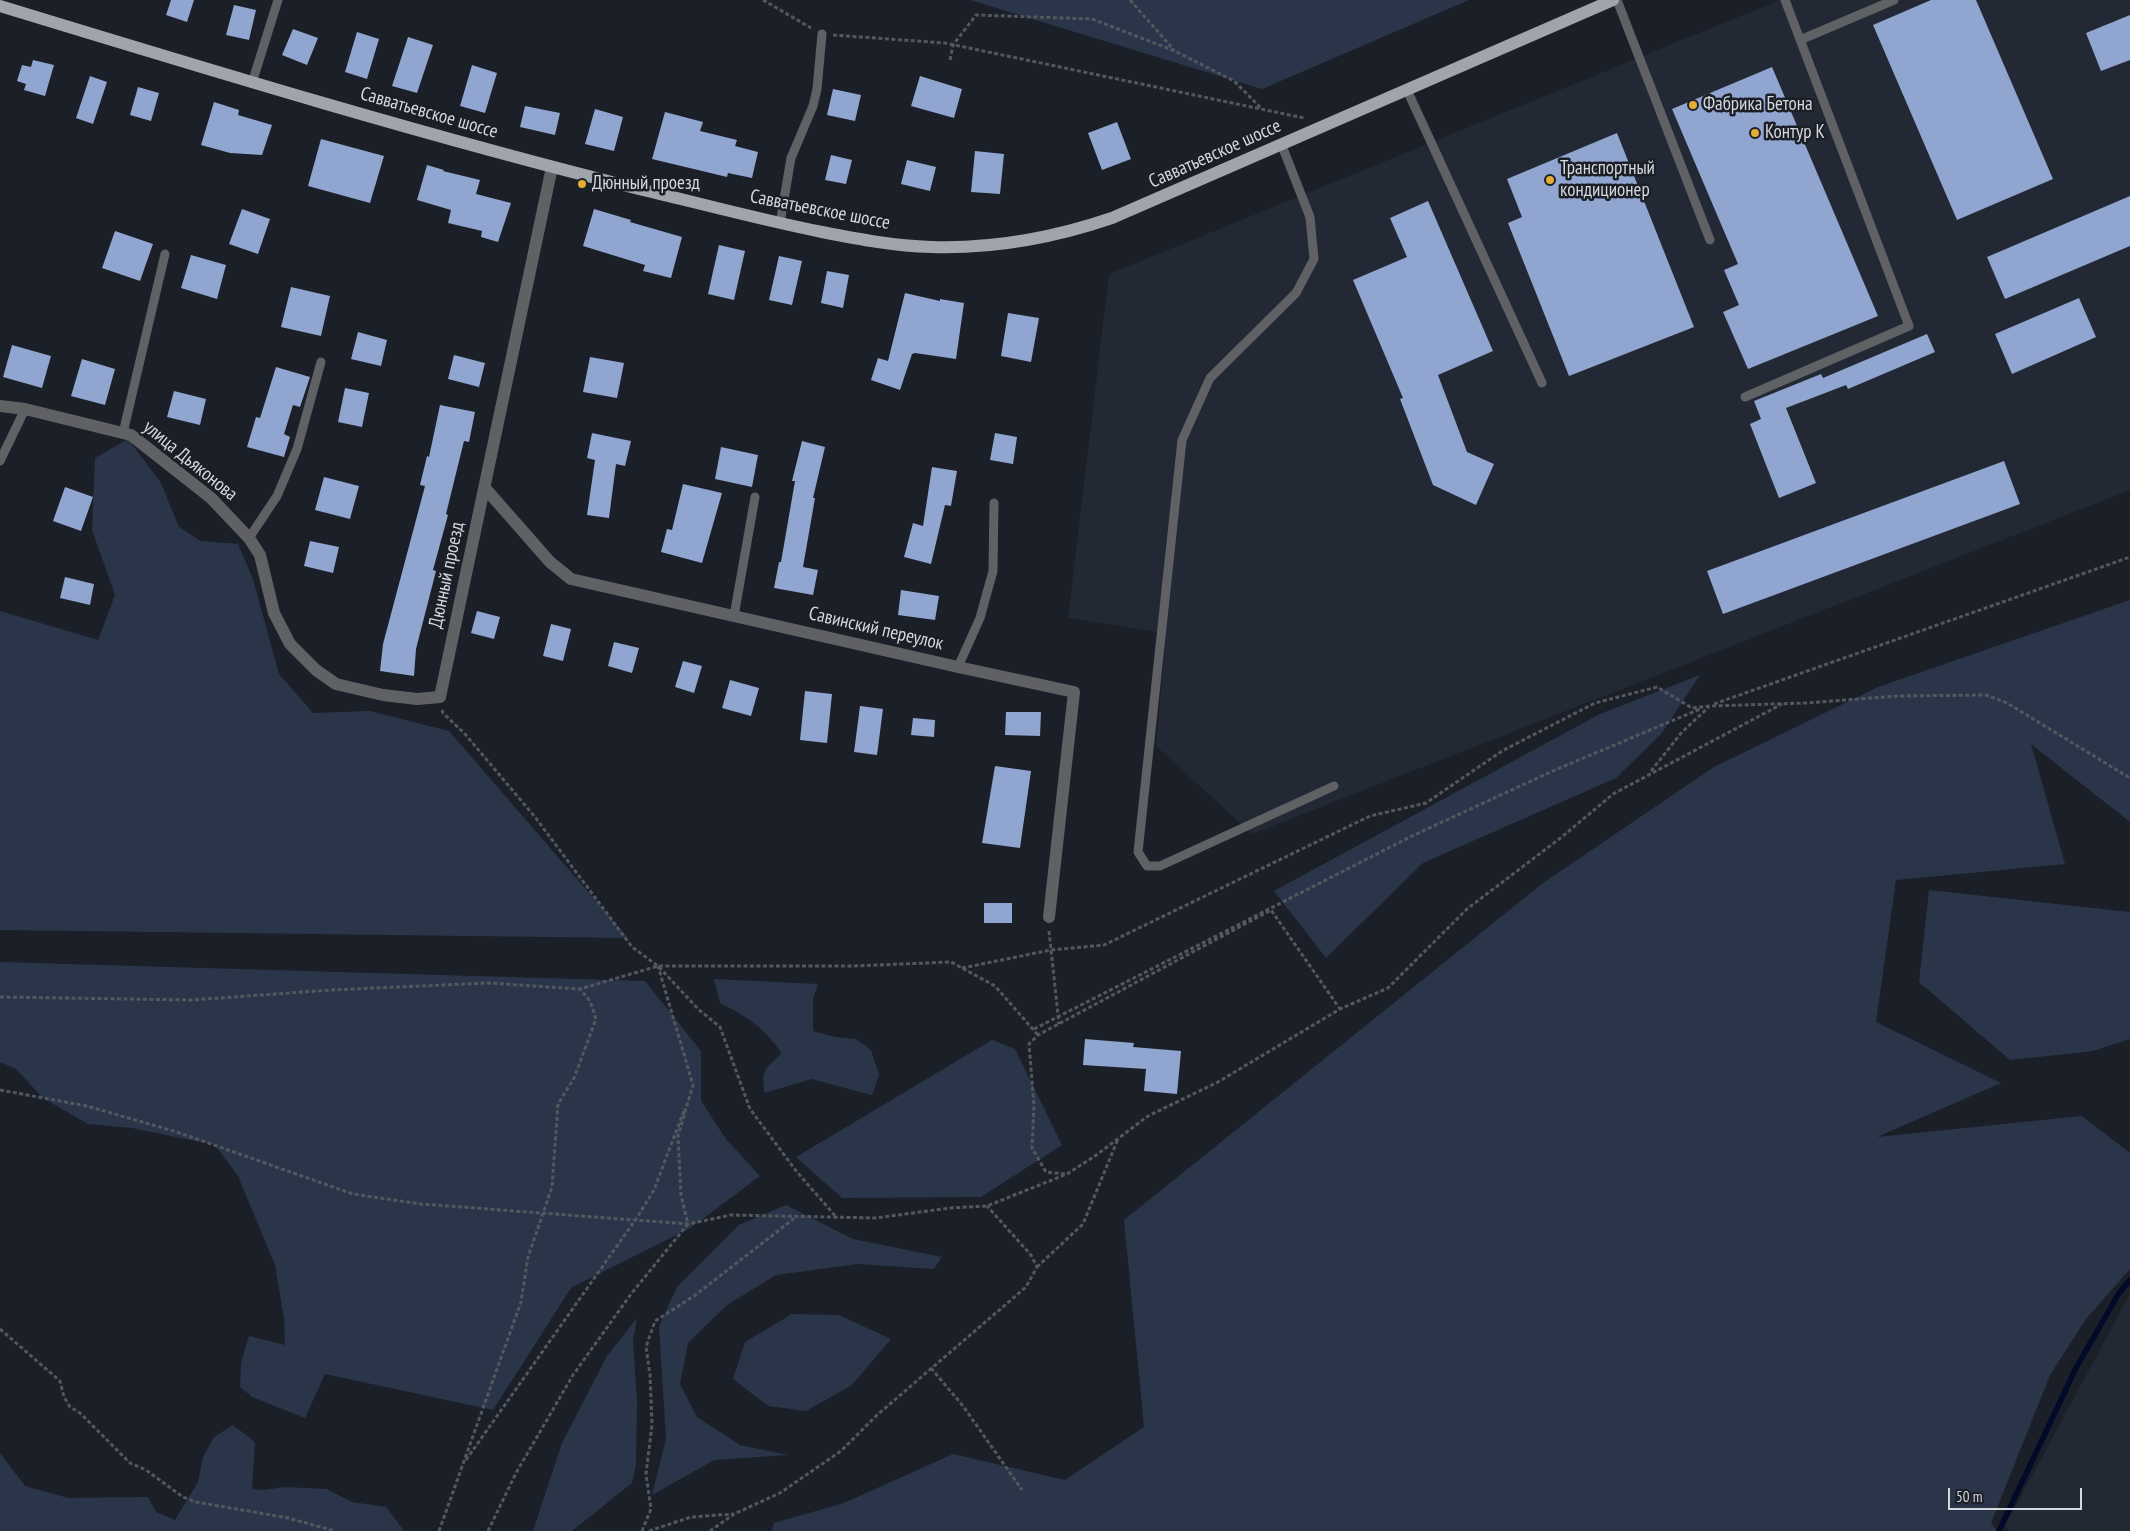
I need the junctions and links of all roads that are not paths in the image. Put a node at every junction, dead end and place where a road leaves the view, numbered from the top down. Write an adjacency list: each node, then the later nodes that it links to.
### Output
1 (278, 0): 8 (lane)
2 (1615, 0): 9 (main road, Савватьевское шоссе); 13 (lane)
3 (1785, 0): 7 (lane)
4 (1894, 0): 7 (lane)
5 (0, 6): 8 (main road, Савватьевское шоссе)
6 (822, 34): 12 (lane)
7 (1800, 40): 17 (lane)
8 (252, 83): 11 (main road, Савватьевское шоссе)
9 (1407, 90): 10 (main road, Савватьевское шоссе); 16 (lane)
10 (1282, 146): 12 (main road, Савватьевское шоссе); 29 (lane)
11 (552, 167): 12 (main road, Савватьевское шоссе); 22 (street, Дюнный проезд)
12 (780, 224)
13 (1710, 240)
14 (165, 254): 20 (lane)
15 (321, 362): 25 (lane)
16 (1542, 383)
17 (1745, 396)
18 (0, 406): 19 (street, улица Дьяконова)
19 (24, 409): 20 (street, улица Дьяконова); 21 (lane)
20 (123, 433): 25 (street, улица Дьяконова)
21 (0, 461)
22 (486, 488): 26 (street, Савинский переулок); 28 (street, Дюнный проезд)
23 (755, 496): 26 (lane)
24 (994, 503): 27 (lane)
25 (250, 538): 28 (street, улица Дьяконова)
26 (734, 616): 27 (street, Савинский переулок)
27 (958, 667): 30 (street, Савинский переулок)
28 (440, 697)
29 (1334, 786)
30 (1049, 917)

